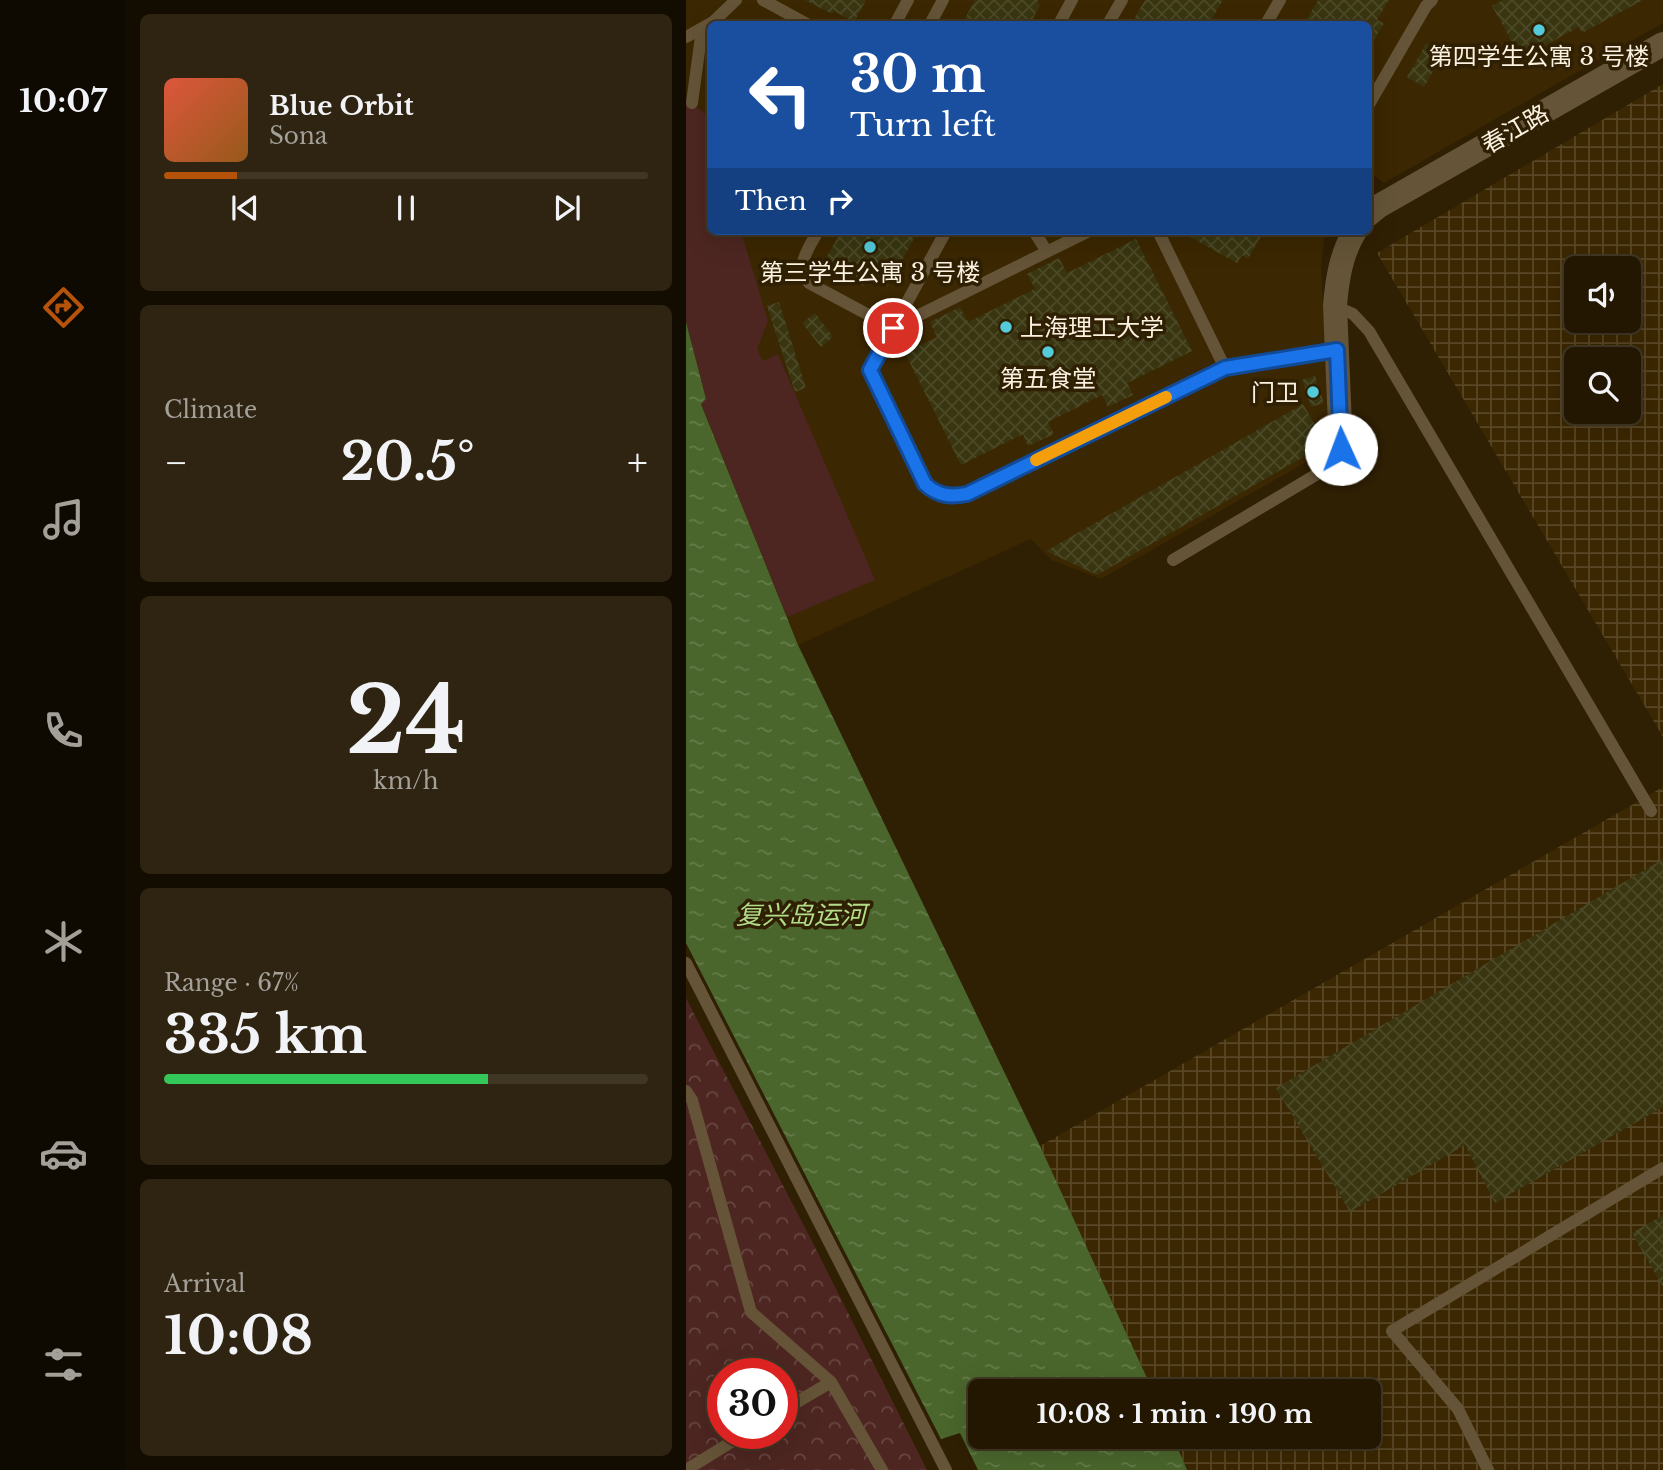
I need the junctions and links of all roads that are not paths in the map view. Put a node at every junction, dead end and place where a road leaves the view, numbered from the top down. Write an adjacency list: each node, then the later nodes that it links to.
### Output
1 (736, 0): 9 (lane)
2 (763, 0): 10 (lane)
3 (908, 0): 11 (lane)
4 (943, 0): 12 (lane)
5 (1072, 0): 13 (lane)
6 (1122, 0): 14 (lane)
7 (1280, 0): 15 (lane)
8 (1432, 0): 20 (lane)
9 (711, 21)
10 (802, 21)
11 (897, 21)
12 (932, 21)
13 (1061, 21)
14 (1110, 21)
15 (1268, 21)
16 (707, 25): 17 (lane)
17 (702, 29): 18 (lane); 21 (lane)
18 (686, 37)
19 (1663, 44): 22 (street, 春江路)
20 (1372, 99)
21 (692, 103)
22 (1372, 212)
23 (816, 235): 31 (lane)
24 (944, 235): 31 (lane)
25 (1036, 235): 29 (lane)
26 (1081, 235): 29 (lane)
27 (1160, 235): 33 (lane)
28 (1353, 235): 30 (street)
29 (1047, 252): 31 (lane)
30 (1335, 306): 32 (street); 36 (lane)
31 (893, 328): 33 (lane)
32 (1337, 350): 33 (lane); 34 (street)
33 (1225, 368)
34 (1329, 467): 35 (lane)
35 (1173, 560)
36 (1651, 811)
37 (686, 963): 45 (lane)
38 (686, 1091): 40 (lane)
39 (1663, 1168): 46 (lane)
40 (831, 1382): 41 (lane); 44 (lane)
41 (798, 1402)
42 (720, 1449): 43 (lane)
43 (686, 1470)
44 (882, 1470)
45 (946, 1470)
46 (1488, 1470)

